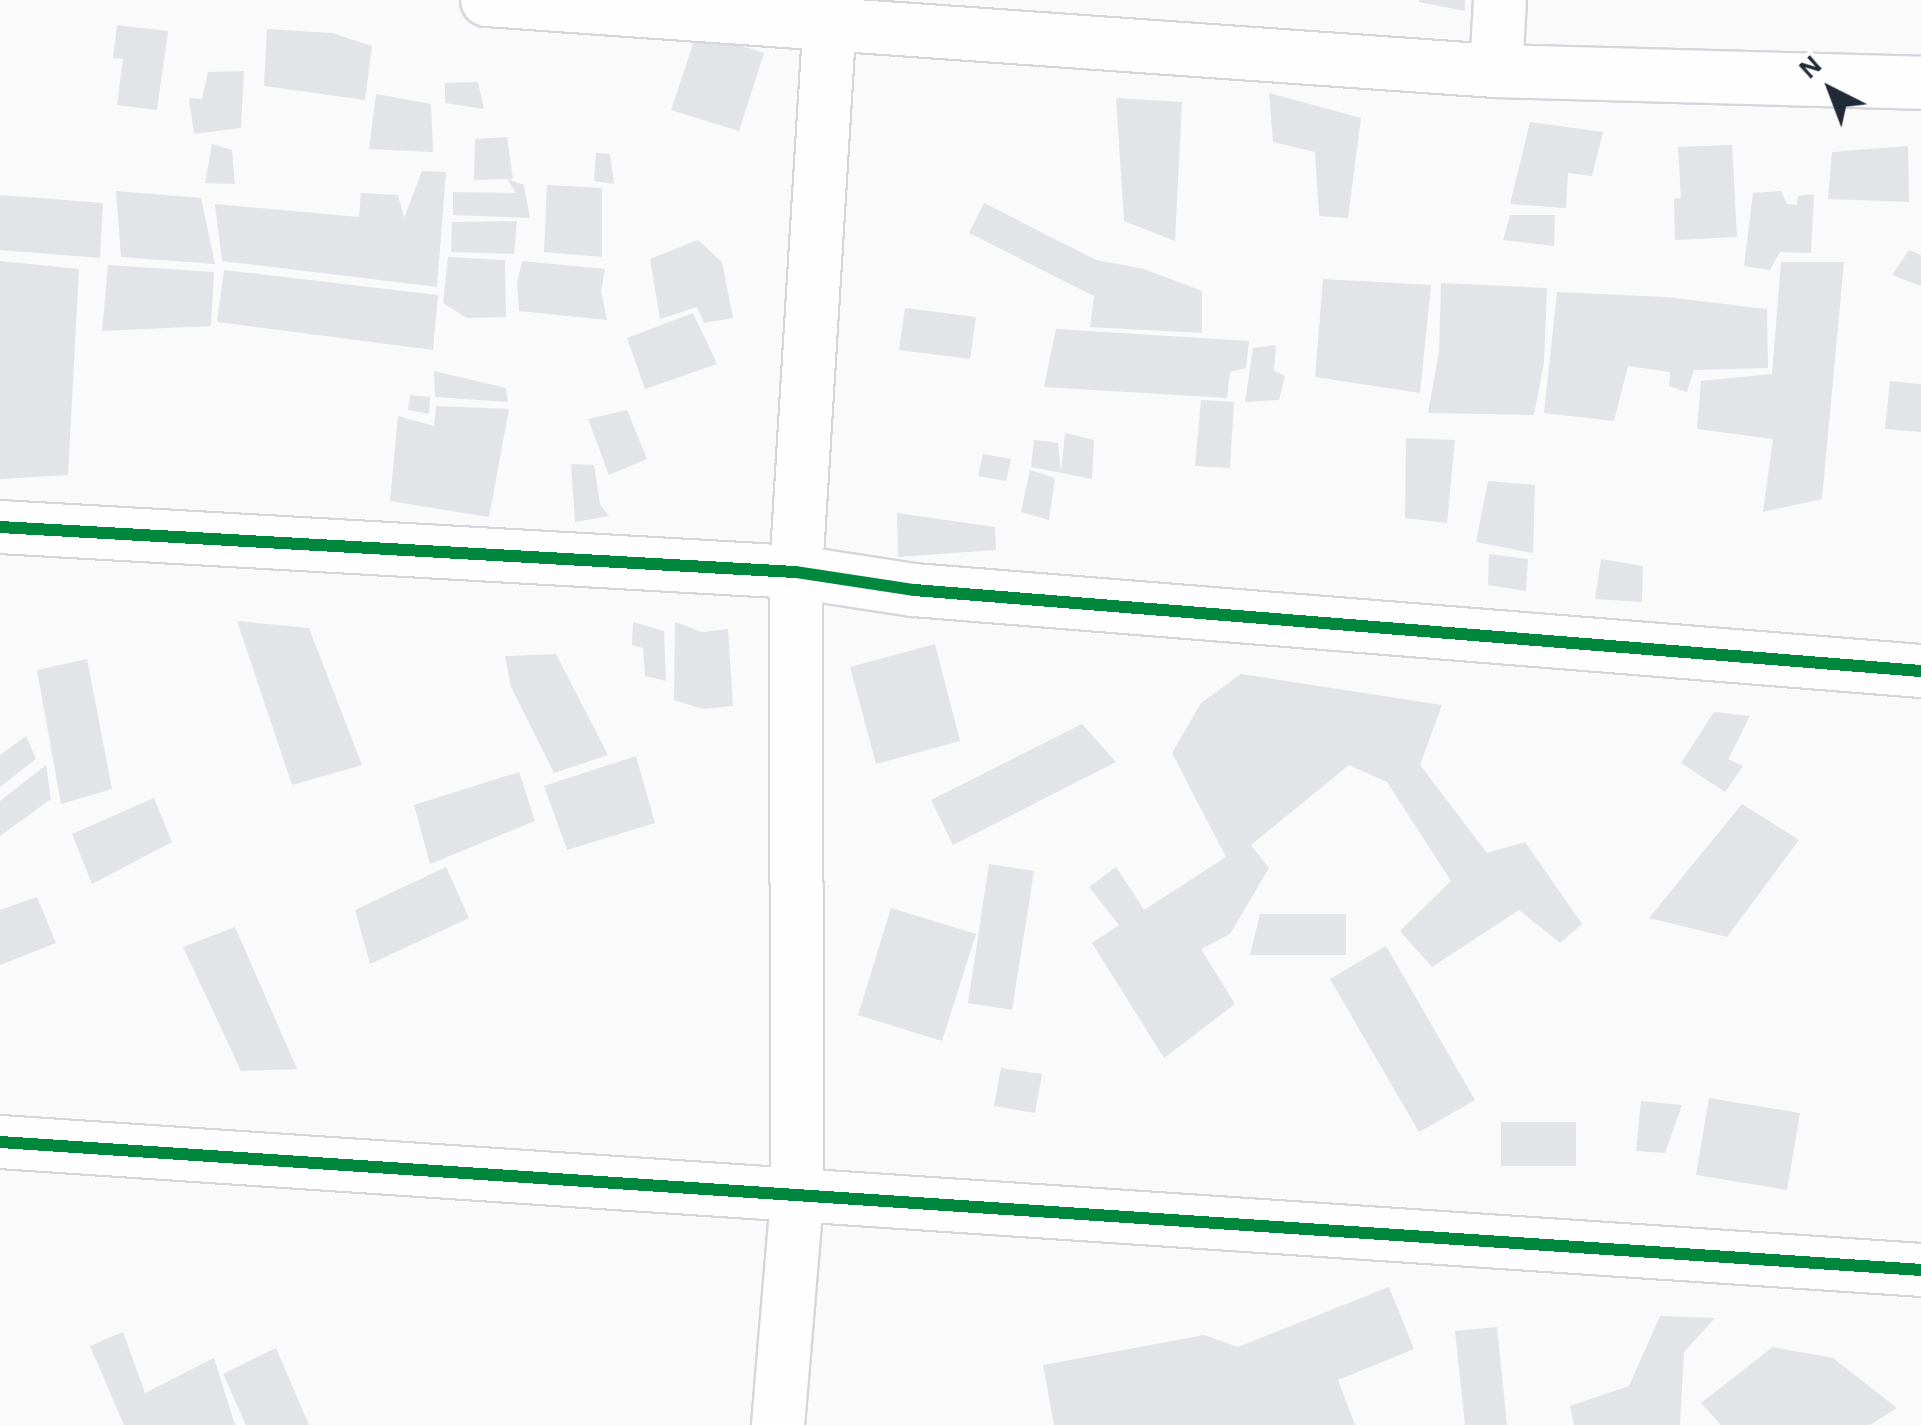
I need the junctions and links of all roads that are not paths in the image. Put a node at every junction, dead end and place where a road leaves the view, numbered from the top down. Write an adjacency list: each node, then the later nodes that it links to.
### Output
1 (487, 0): 3 (street)
2 (1500, 0): 4 (street)
3 (831, 12): 4 (street); 7 (street)
4 (1496, 71): 5 (street)
5 (1921, 83)
6 (0, 527): 7 (street)
7 (796, 572): 8 (street); 10 (street)
8 (1921, 670)
9 (0, 1142): 10 (street)
10 (797, 1198): 11 (street); 12 (street)
11 (1921, 1270)
12 (778, 1425)

